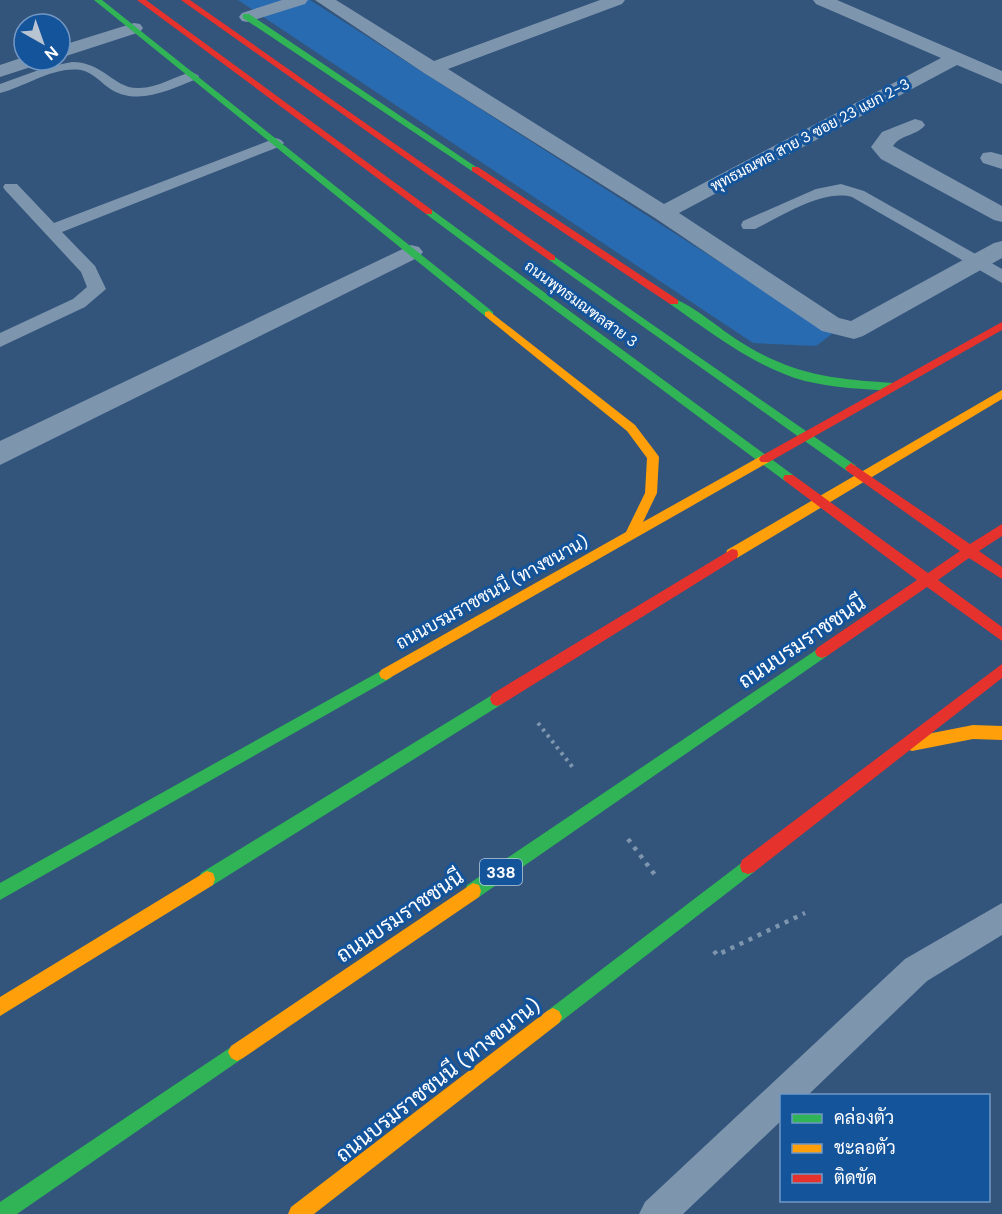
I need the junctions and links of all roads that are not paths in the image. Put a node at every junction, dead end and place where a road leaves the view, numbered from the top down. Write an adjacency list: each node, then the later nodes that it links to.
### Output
1 (98, 0): 10 (main road)
2 (141, 0): 40 (main road, ถนนพุทธมณฑลสาย 3)
3 (184, 0): 39 (main road, ถนนพุทธมณฑลสาย 3)
4 (299, 0): 9 (street)
5 (324, 0): 13 (street)
6 (616, 0): 13 (street)
7 (822, 0): 12 (street)
8 (231, 6): 9 (main road)
9 (248, 17): 26 (main road)
10 (134, 28): 11 (street); 15 (main road)
11 (72, 47)
12 (956, 58): 14 (street); 20 (street, พุทธมณฑล สาย 3 ซอย 23 แยก 2-3)
13 (431, 69): 20 (street)
14 (997, 70)
15 (192, 76): 16 (lane); 18 (main road)
16 (0, 89)
17 (915, 124): 21 (street)
18 (276, 142): 23 (lane); 25 (main road)
19 (11, 187): 23 (lane)
20 (663, 213): 27 (street)
21 (1002, 215)
22 (749, 225): 27 (lane)
23 (51, 230): 33 (lane)
24 (1002, 248): 27 (street)
25 (411, 252): 29 (main road); 36 (street)
26 (607, 258): 31 (main road); 34 (main road)
27 (978, 263): 28 (lane)
28 (1002, 277)
29 (474, 302): 30 (main road); 38 (main road)
30 (517, 319)
31 (549, 321)
32 (1002, 325): 34 (main road, ถนนบรมราชชนนี (ทางขนาน))
33 (0, 341)
34 (892, 387): 38 (main road, ถนนบรมราชชนนี (ทางขนาน))
35 (1002, 394): 46 (main road)
36 (0, 454)
37 (1002, 529): 49 (main road, ถนนบรมราชชนนี / 338)
38 (631, 534): 44 (main road, ถนนบรมราชชนนี (ทางขนาน))
39 (1002, 574)
40 (1002, 635)
41 (1002, 670): 43 (main road, ถนนบรมราชชนนี (ทางขนาน))
42 (1002, 733): 43 (main road)
43 (904, 745): 50 (main road, ถนนบรมราชชนนี (ทางขนาน))
44 (0, 891)
45 (1002, 918): 47 (lane)
46 (0, 1007)
47 (784, 1094)
48 (780, 1098): 51 (lane)
49 (0, 1214)
50 (298, 1214)
51 (657, 1214)

